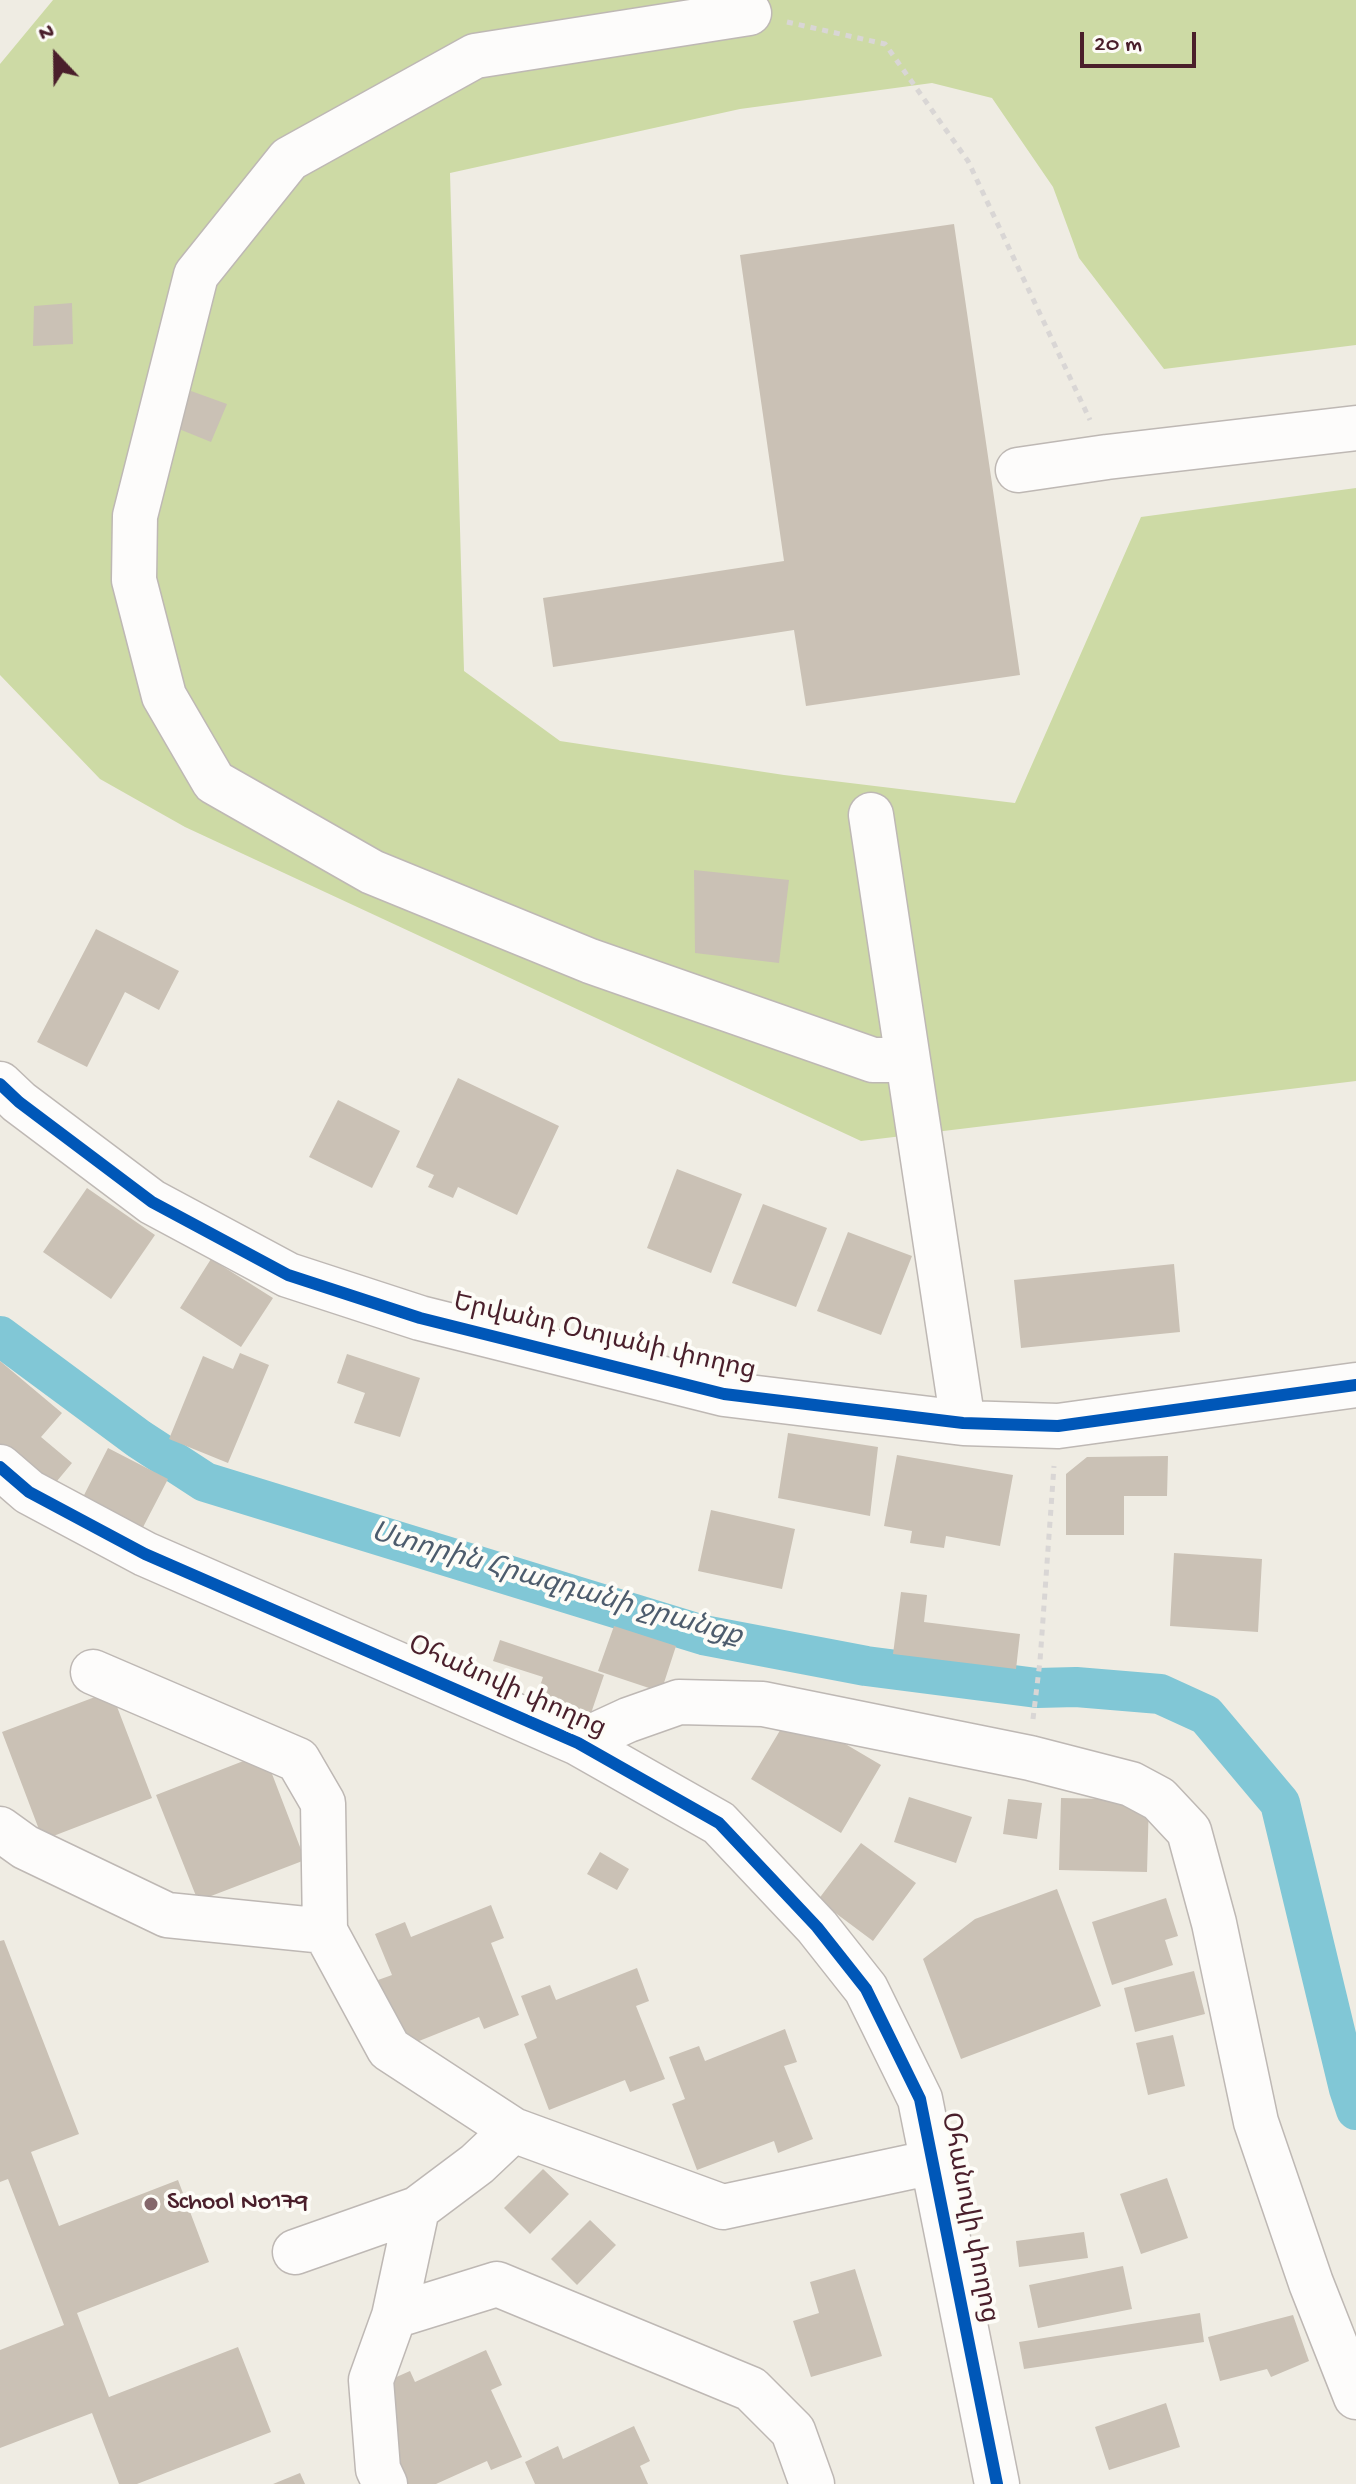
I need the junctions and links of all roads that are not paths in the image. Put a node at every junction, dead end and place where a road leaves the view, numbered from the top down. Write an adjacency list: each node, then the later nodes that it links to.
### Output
1 (749, 13): 5 (street)
2 (1356, 428): 3 (street)
3 (1018, 470)
4 (871, 815): 5 (street)
5 (908, 1060): 8 (street)
6 (0, 1084): 8 (street, Երվանդ Օտյանի փողոց)
7 (1356, 1385): 8 (street, Երվանդ Օտյանի փողոց)
8 (963, 1423)
9 (0, 1467): 11 (street, Օհանովի փողոց)
10 (93, 1672): 13 (street)
11 (578, 1743): 15 (street, Օհանովի փողոց); 19 (street, Օհանովի փողոց)
12 (8, 1850): 13 (street)
13 (325, 1931): 14 (street)
14 (513, 2130): 15 (street); 16 (street)
15 (933, 2162): 22 (street, Օհանովի փողոց)
16 (417, 2209): 17 (street); 18 (street)
17 (295, 2252)
18 (394, 2316): 20 (street); 21 (street)
19 (1356, 2397)
20 (385, 2484)
21 (812, 2484)
22 (997, 2484)

